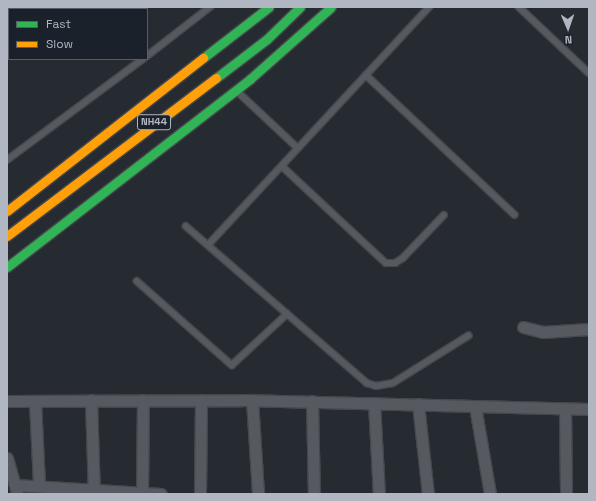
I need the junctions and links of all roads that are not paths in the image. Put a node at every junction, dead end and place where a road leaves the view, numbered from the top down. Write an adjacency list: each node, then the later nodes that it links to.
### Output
1 (210, 7): 7 (lane)
2 (269, 7): 15 (main road, NH44)
3 (300, 7): 19 (main road, NH44)
4 (331, 7): 11 (main road)
5 (430, 7): 10 (lane)
6 (519, 7): 9 (lane)
7 (148, 55)
8 (142, 60): 13 (lane)
9 (589, 73)
10 (366, 76): 12 (lane); 17 (lane)
11 (236, 90): 12 (lane); 21 (main road)
12 (298, 148): 14 (lane)
13 (7, 160)
14 (282, 166): 16 (lane); 20 (lane)
15 (7, 211)
16 (444, 215)
17 (515, 215)
18 (186, 226): 20 (lane)
19 (7, 236)
20 (208, 245): 23 (lane)
21 (7, 267)
22 (137, 281): 23 (lane)
23 (287, 314): 26 (lane)
24 (523, 327): 25 (street)
25 (589, 329)
26 (468, 336)
27 (91, 400): 28 (street); 33 (street); 42 (street)
28 (143, 400): 29 (street); 43 (street)
29 (201, 400): 30 (street); 45 (street)
30 (252, 400): 32 (street); 46 (street)
31 (7, 401): 33 (street)
32 (312, 401): 34 (street); 47 (street)
33 (35, 402): 40 (street)
34 (374, 403): 35 (street); 48 (street)
35 (418, 404): 36 (street); 49 (street)
36 (475, 406): 37 (street); 50 (street)
37 (565, 408): 38 (street); 51 (street)
38 (589, 409)
39 (7, 458): 41 (street)
40 (40, 484): 41 (street); 42 (street)
41 (16, 490)
42 (94, 491): 43 (street)
43 (142, 493): 44 (street)
44 (161, 494)
45 (200, 494)
46 (258, 494)
47 (314, 494)
48 (379, 494)
49 (428, 494)
50 (490, 494)
51 (566, 494)

